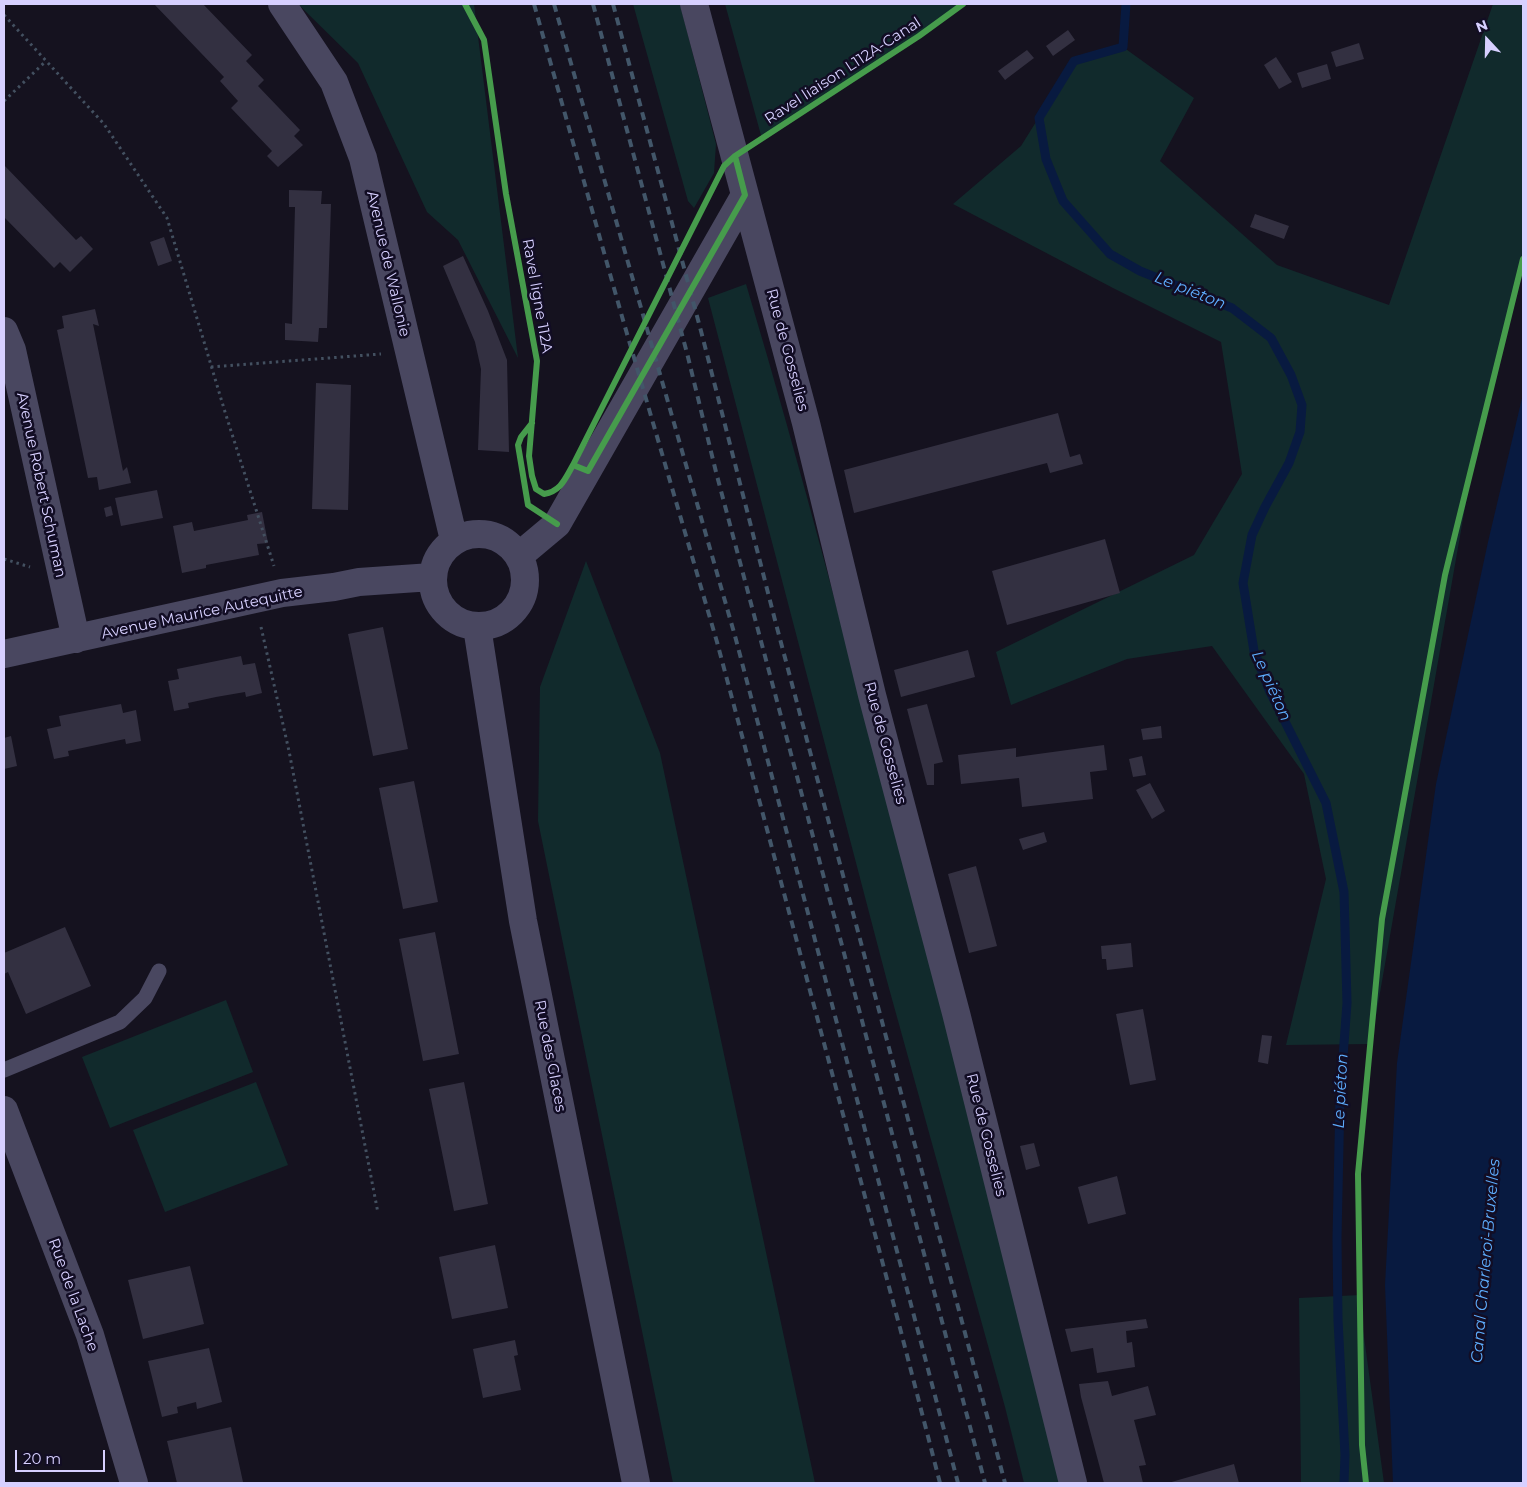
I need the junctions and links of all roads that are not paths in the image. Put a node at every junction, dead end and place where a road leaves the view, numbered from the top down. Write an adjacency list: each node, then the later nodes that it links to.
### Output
1 (282, 4): 5 (street, Avenue de Wallonie)
2 (694, 4): 3 (street, Rue de Gosselies)
3 (745, 195): 6 (street); 16 (street, Rue de Gosselies)
4 (4, 331): 9 (street, Avenue Robert Schuman)
5 (454, 540): 6 (street); 7 (street)
6 (520, 555): 8 (street)
7 (432, 577): 8 (street); 9 (street, Avenue Maurice Autequitte)
8 (477, 627): 15 (street, Rue des Glaces)
9 (76, 639): 10 (street, Avenue Maurice Autequitte)
10 (4, 654)
11 (159, 971): 12 (lane)
12 (4, 1070)
13 (4, 1110): 14 (street, Rue de la Lache)
14 (134, 1483)
15 (636, 1483)
16 (1073, 1483)

